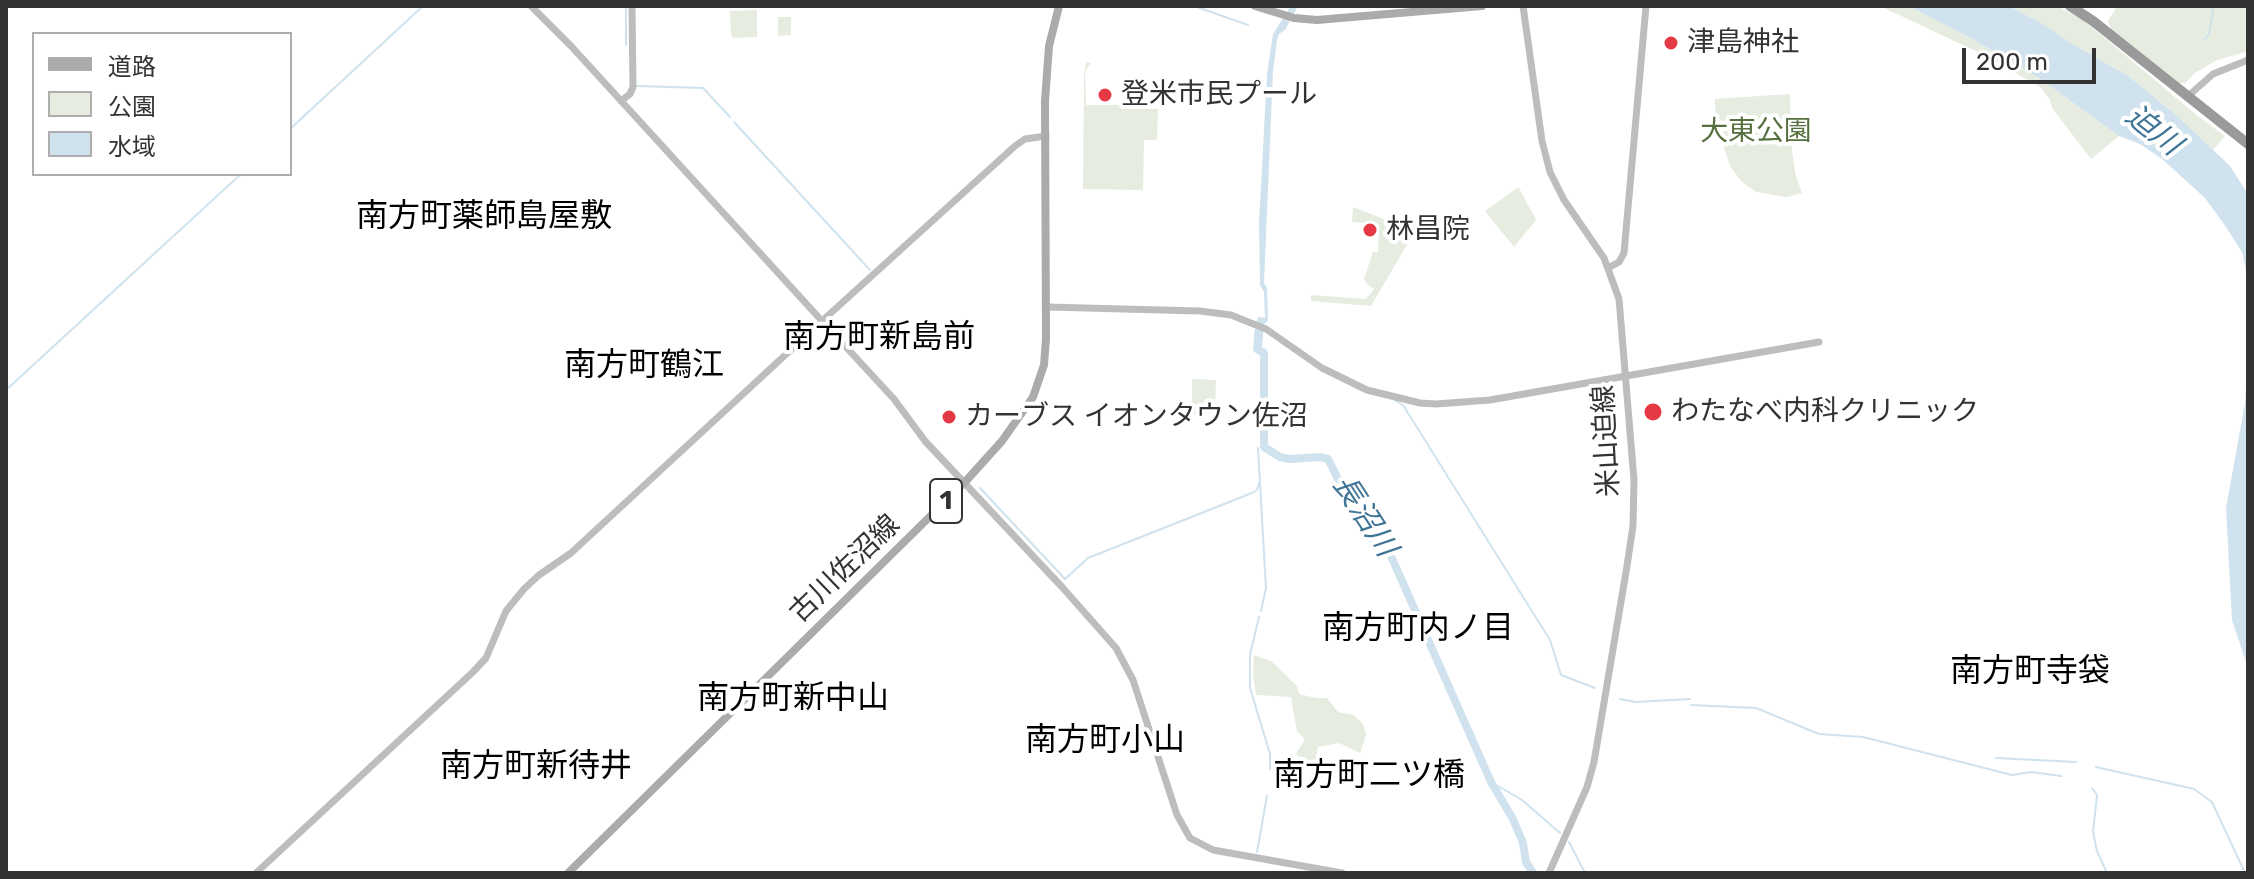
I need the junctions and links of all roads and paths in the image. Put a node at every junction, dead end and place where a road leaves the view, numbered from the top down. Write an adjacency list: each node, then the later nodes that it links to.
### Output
1 (531, 6): 12 (street)
2 (632, 6): 12 (street)
3 (1059, 6): 13 (main road, 古川佐沼線 / 1)
4 (1255, 6): 9 (main road)
5 (1482, 6): 9 (main road)
6 (1523, 6): 15 (street, 米山迫線)
7 (1646, 6): 15 (street)
8 (2070, 6): 11 (highway)
9 (1404, 9)
10 (2248, 60): 11 (street)
11 (2187, 97): 14 (highway)
12 (621, 101): 17 (street)
13 (1046, 136): 16 (main road, 古川佐沼線 / 1); 17 (street)
14 (2248, 144)
15 (1608, 268): 19 (street, 米山迫線)
16 (1047, 307): 19 (street); 20 (main road, 古川佐沼線 / 1)
17 (822, 321): 20 (street); 21 (street)
18 (1819, 342): 19 (street)
19 (1626, 377): 24 (street, 米山迫線)
20 (965, 482): 22 (main road, 古川佐沼線 / 1); 23 (street)
21 (256, 873)
22 (568, 873)
23 (1342, 873)
24 (1549, 873)

